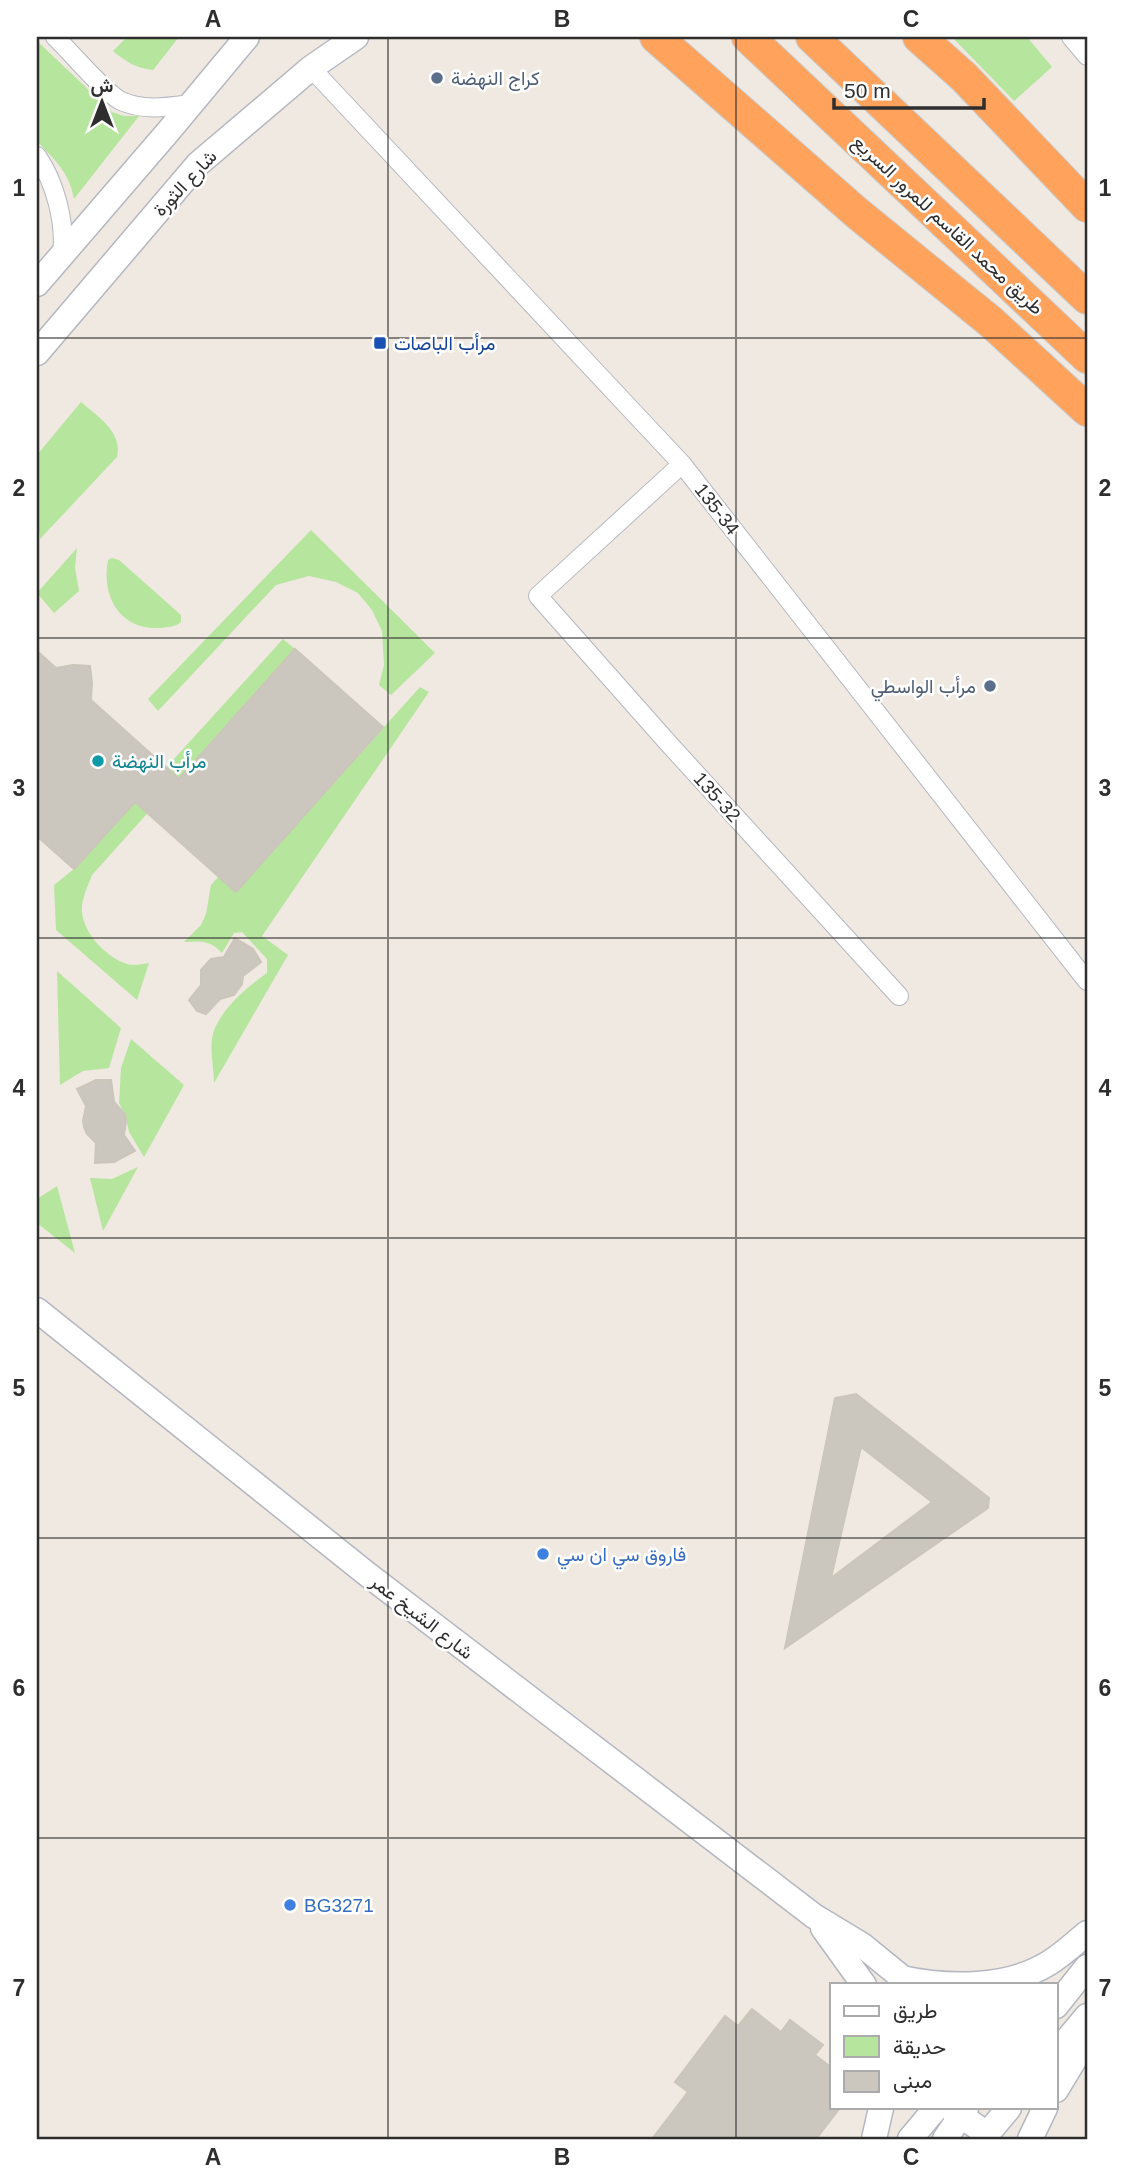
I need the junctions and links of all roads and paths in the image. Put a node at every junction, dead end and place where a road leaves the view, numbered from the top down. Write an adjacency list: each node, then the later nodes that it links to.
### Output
1 (55, 37): 11 (street)
2 (247, 37): 11 (main road)
3 (356, 37): 10 (main road, شارع الثورة)
4 (656, 37): 19 (highway)
5 (748, 37): 18 (highway, طريق محمد القاسم للمرور السريع)
6 (812, 37): 16 (highway)
7 (919, 37): 13 (highway)
8 (1071, 37): 9 (street)
9 (1087, 56)
10 (311, 68): 17 (main road, شارع الثورة); 20 (street, 135-34)
11 (191, 104): 14 (main road)
12 (37, 156): 14 (street)
13 (1087, 206)
14 (62, 255): 15 (main road)
15 (37, 284)
16 (1087, 298)
17 (37, 353)
18 (1087, 357)
19 (1087, 410)
20 (682, 464): 21 (street, 135-34); 22 (street, 135-32)
21 (1087, 981)
22 (898, 996)
23 (37, 1310): 24 (main road, شارع الشيخ عمر)
24 (814, 1916): 27 (main road, شارع الشيخ عمر); 28 (main road, شارع الشيخ عمر)
25 (1087, 1933): 30 (main road); 31 (main road)
26 (1087, 1967): 32 (main road)
27 (906, 1982): 29 (main road)
28 (863, 1983)
29 (936, 1983)
30 (979, 1983)
31 (1044, 1983)
32 (1058, 2003)
33 (1087, 2016): 35 (main road)
34 (1087, 2039): 36 (main road)
35 (1058, 2051)
36 (1058, 2087)
37 (881, 2110): 41 (main road)
38 (1004, 2110): 40 (main road)
39 (1044, 2110): 43 (main road)
40 (972, 2122): 42 (main road)
41 (874, 2139)
42 (946, 2139)
43 (1030, 2139)

